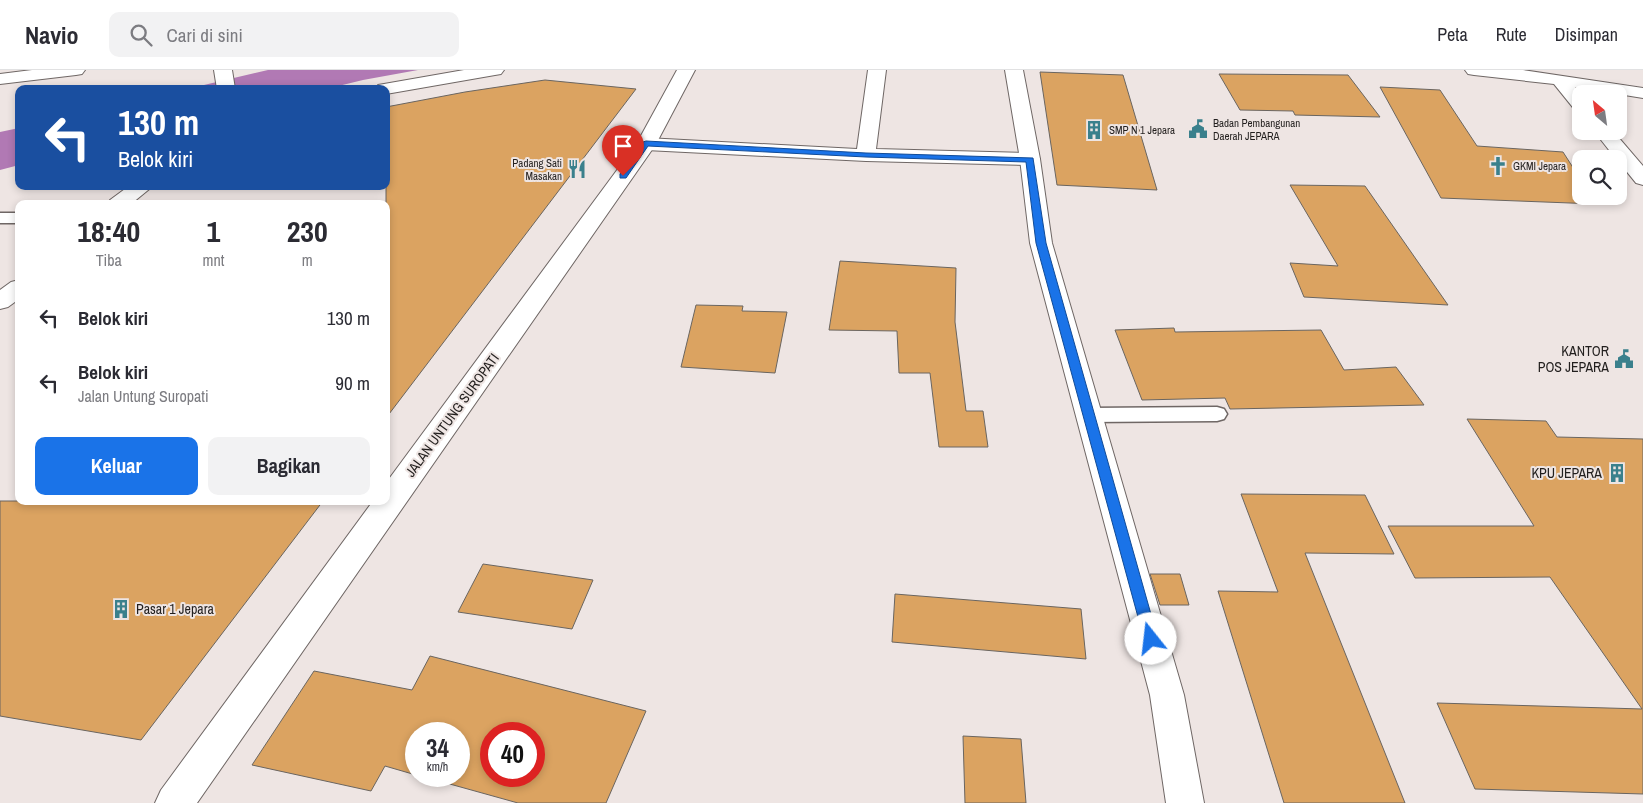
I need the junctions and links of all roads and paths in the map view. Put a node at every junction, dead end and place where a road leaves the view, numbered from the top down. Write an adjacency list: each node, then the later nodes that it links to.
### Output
1 (76, 70): 8 (street)
2 (495, 70): 9 (street)
3 (686, 70): 13 (street, JALAN UNTUNG SUROPATI)
4 (876, 70): 14 (street)
5 (1014, 70): 16 (street)
6 (1474, 70): 7 (street)
7 (1559, 75): 10 (street); 11 (street)
8 (0, 79)
9 (390, 88)
10 (1572, 93)
11 (1643, 93)
12 (1614, 140): 15 (street)
13 (646, 144): 14 (street); 24 (street, JALAN UNTUNG SUROPATI)
14 (866, 155): 16 (street)
15 (1634, 155): 17 (street)
16 (1030, 159): 23 (street)
17 (1643, 179)
18 (137, 190): 19 (street)
19 (124, 200)
20 (0, 218): 21 (lane)
21 (15, 218)
22 (1217, 414): 23 (lane)
23 (1088, 415): 27 (street)
24 (390, 501)
25 (387, 505): 26 (street, JALAN UNTUNG SUROPATI)
26 (174, 803)
27 (1185, 803)

